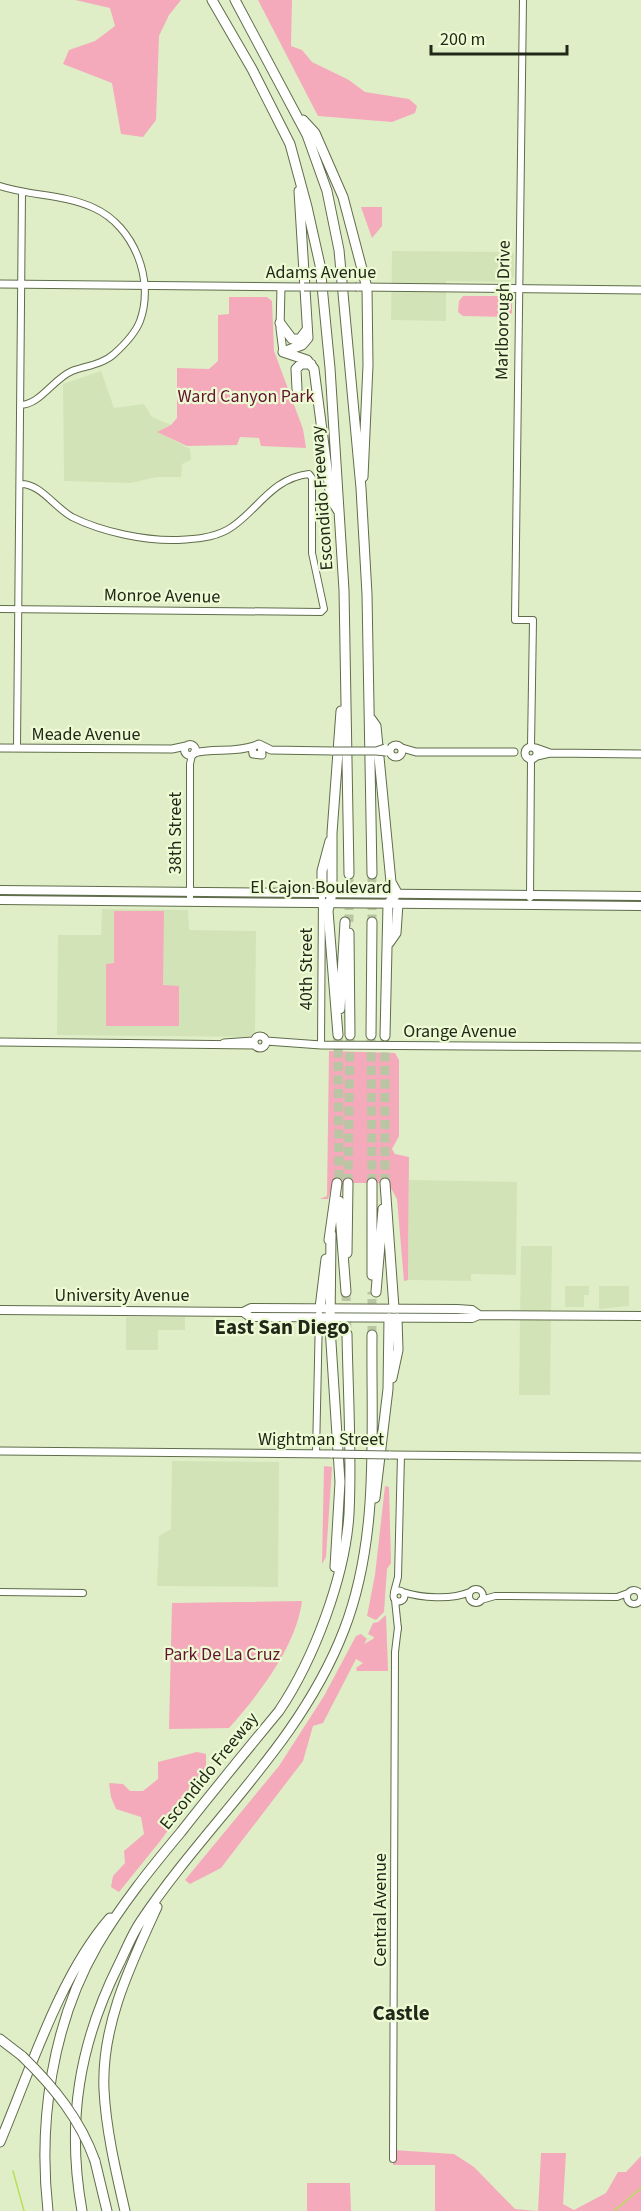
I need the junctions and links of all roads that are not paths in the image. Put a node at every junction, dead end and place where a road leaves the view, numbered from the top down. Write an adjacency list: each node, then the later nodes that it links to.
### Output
1 (212, 0): 5 (highway, Escondido Freeway)
2 (235, 0): 4 (highway)
3 (523, 0): 13 (street, Marlborough Drive)
4 (297, 114): 12 (highway); 22 (highway)
5 (299, 180): 16 (highway); 23 (highway, Escondido Freeway)
6 (0, 186): 7 (street)
7 (22, 193): 9 (street); 10 (street)
8 (0, 284): 9 (main road, Adams Avenue)
9 (22, 284): 10 (main road, Adams Avenue); 20 (street)
10 (145, 285): 11 (main road, Adams Avenue); 20 (street)
11 (281, 287): 12 (main road, Adams Avenue, bridge); 15 (main road)
12 (367, 288): 13 (main road, Adams Avenue); 22 (highway)
13 (519, 289): 14 (main road, Adams Avenue); 34 (street, Marlborough Drive)
14 (641, 290)
15 (280, 323): 16 (highway); 17 (main road)
16 (308, 329): 17 (highway)
17 (283, 352): 18 (highway)
18 (311, 364): 19 (highway); 23 (highway)
19 (297, 389)
20 (20, 405): 21 (street)
21 (20, 483): 25 (street); 25 (street, Monroe Avenue)
22 (361, 488): 27 (highway)
23 (340, 514): 26 (highway, Escondido Freeway)
24 (0, 609): 25 (street, Monroe Avenue)
25 (18, 610): 30 (street)
26 (345, 700): 38 (highway); 39 (highway, Escondido Freeway)
27 (370, 717): 40 (highway); 45 (highway)
28 (257, 746): 31 (main road, Meade Avenue); 32 (main road); 35 (main road); 37 (main road)
29 (0, 748): 30 (main road, Meade Avenue)
30 (17, 748): 33 (main road, Meade Avenue)
31 (241, 750): 33 (main road, Meade Avenue); 35 (main road, Meade Avenue)
32 (271, 750): 34 (main road, bridge); 37 (main road)
33 (190, 751): 42 (street, 38th Street)
34 (531, 752): 36 (main road); 46 (street)
35 (253, 754): 37 (main road, Meade Avenue)
36 (641, 754)
37 (262, 755)
38 (332, 833): 43 (highway); 44 (highway)
39 (349, 874)
40 (372, 874)
41 (0, 890): 42 (main road, El Cajon Boulevard)
42 (190, 891): 43 (main road, El Cajon Boulevard); 49 (street, 38th Street)
43 (322, 892): 44 (main road, El Cajon Boulevard); 50 (street, 40th Street)
44 (332, 893): 45 (main road, El Cajon Boulevard); 50 (highway)
45 (397, 893): 46 (main road, El Cajon Boulevard); 51 (highway)
46 (531, 895): 47 (main road, El Cajon Boulevard); 52 (street)
47 (641, 896)
48 (0, 900): 49 (main road, El Cajon Boulevard)
49 (190, 902): 50 (main road, El Cajon Boulevard)
50 (326, 903): 51 (main road, El Cajon Boulevard); 55 (highway); 59 (street, 40th Street)
51 (393, 904): 52 (main road, El Cajon Boulevard); 54 (highway)
52 (530, 904): 53 (main road, El Cajon Boulevard)
53 (641, 906)
54 (372, 922)
55 (350, 1035)
56 (0, 1042): 57 (main road)
57 (254, 1043): 58 (main road); 58 (main road)
58 (265, 1043): 59 (main road, Orange Avenue)
59 (321, 1045): 60 (main road, Orange Avenue)
60 (641, 1047)
61 (372, 1183): 64 (highway)
62 (331, 1234): 63 (highway); 67 (highway); 68 (highway)
63 (346, 1292)
64 (394, 1308): 65 (main road, University Avenue); 68 (main road, University Avenue); 71 (main road)
65 (457, 1309): 69 (main road, University Avenue); 72 (main road)
66 (0, 1310): 67 (main road, University Avenue)
67 (319, 1312): 68 (main road, University Avenue); 76 (street)
68 (330, 1312): 71 (main road, University Avenue); 81 (highway)
69 (479, 1315): 70 (main road, University Avenue); 72 (main road, University Avenue)
70 (641, 1316)
71 (393, 1318): 72 (main road, University Avenue); 79 (highway)
72 (438, 1318)
73 (347, 1334): 81 (highway, Escondido Freeway)
74 (372, 1335): 79 (highway)
75 (0, 1451): 76 (main road, Wightman Street)
76 (316, 1454): 77 (main road, Wightman Street, bridge)
77 (401, 1455): 78 (main road, Wightman Street); 80 (street, Central Avenue)
78 (641, 1457)
79 (367, 1533): 95 (highway)
80 (398, 1577): 89 (street, Central Avenue); 89 (street, Central Avenue)
81 (335, 1582): 96 (highway, Escondido Freeway)
82 (0, 1592): 85 (street)
83 (470, 1592): 84 (street); 87 (street); 92 (street)
84 (481, 1592): 88 (street); 93 (street)
85 (83, 1593)
86 (628, 1593): 90 (street); 91 (street); 94 (street)
87 (458, 1596): 89 (street); 92 (street)
88 (495, 1596): 90 (street); 93 (street)
89 (401, 1597): 99 (street, Central Avenue)
90 (617, 1597): 94 (street)
91 (640, 1597): 94 (street)
92 (470, 1600): 93 (street)
93 (481, 1600)
94 (628, 1601)
95 (166, 1888): 101 (highway); 103 (highway)
96 (135, 1889): 98 (highway); 100 (highway, Escondido Freeway)
97 (0, 2039): 102 (highway, bridge)
98 (0, 2142)
99 (393, 2159)
100 (48, 2211)
101 (82, 2211)
102 (107, 2211)
103 (125, 2211)

